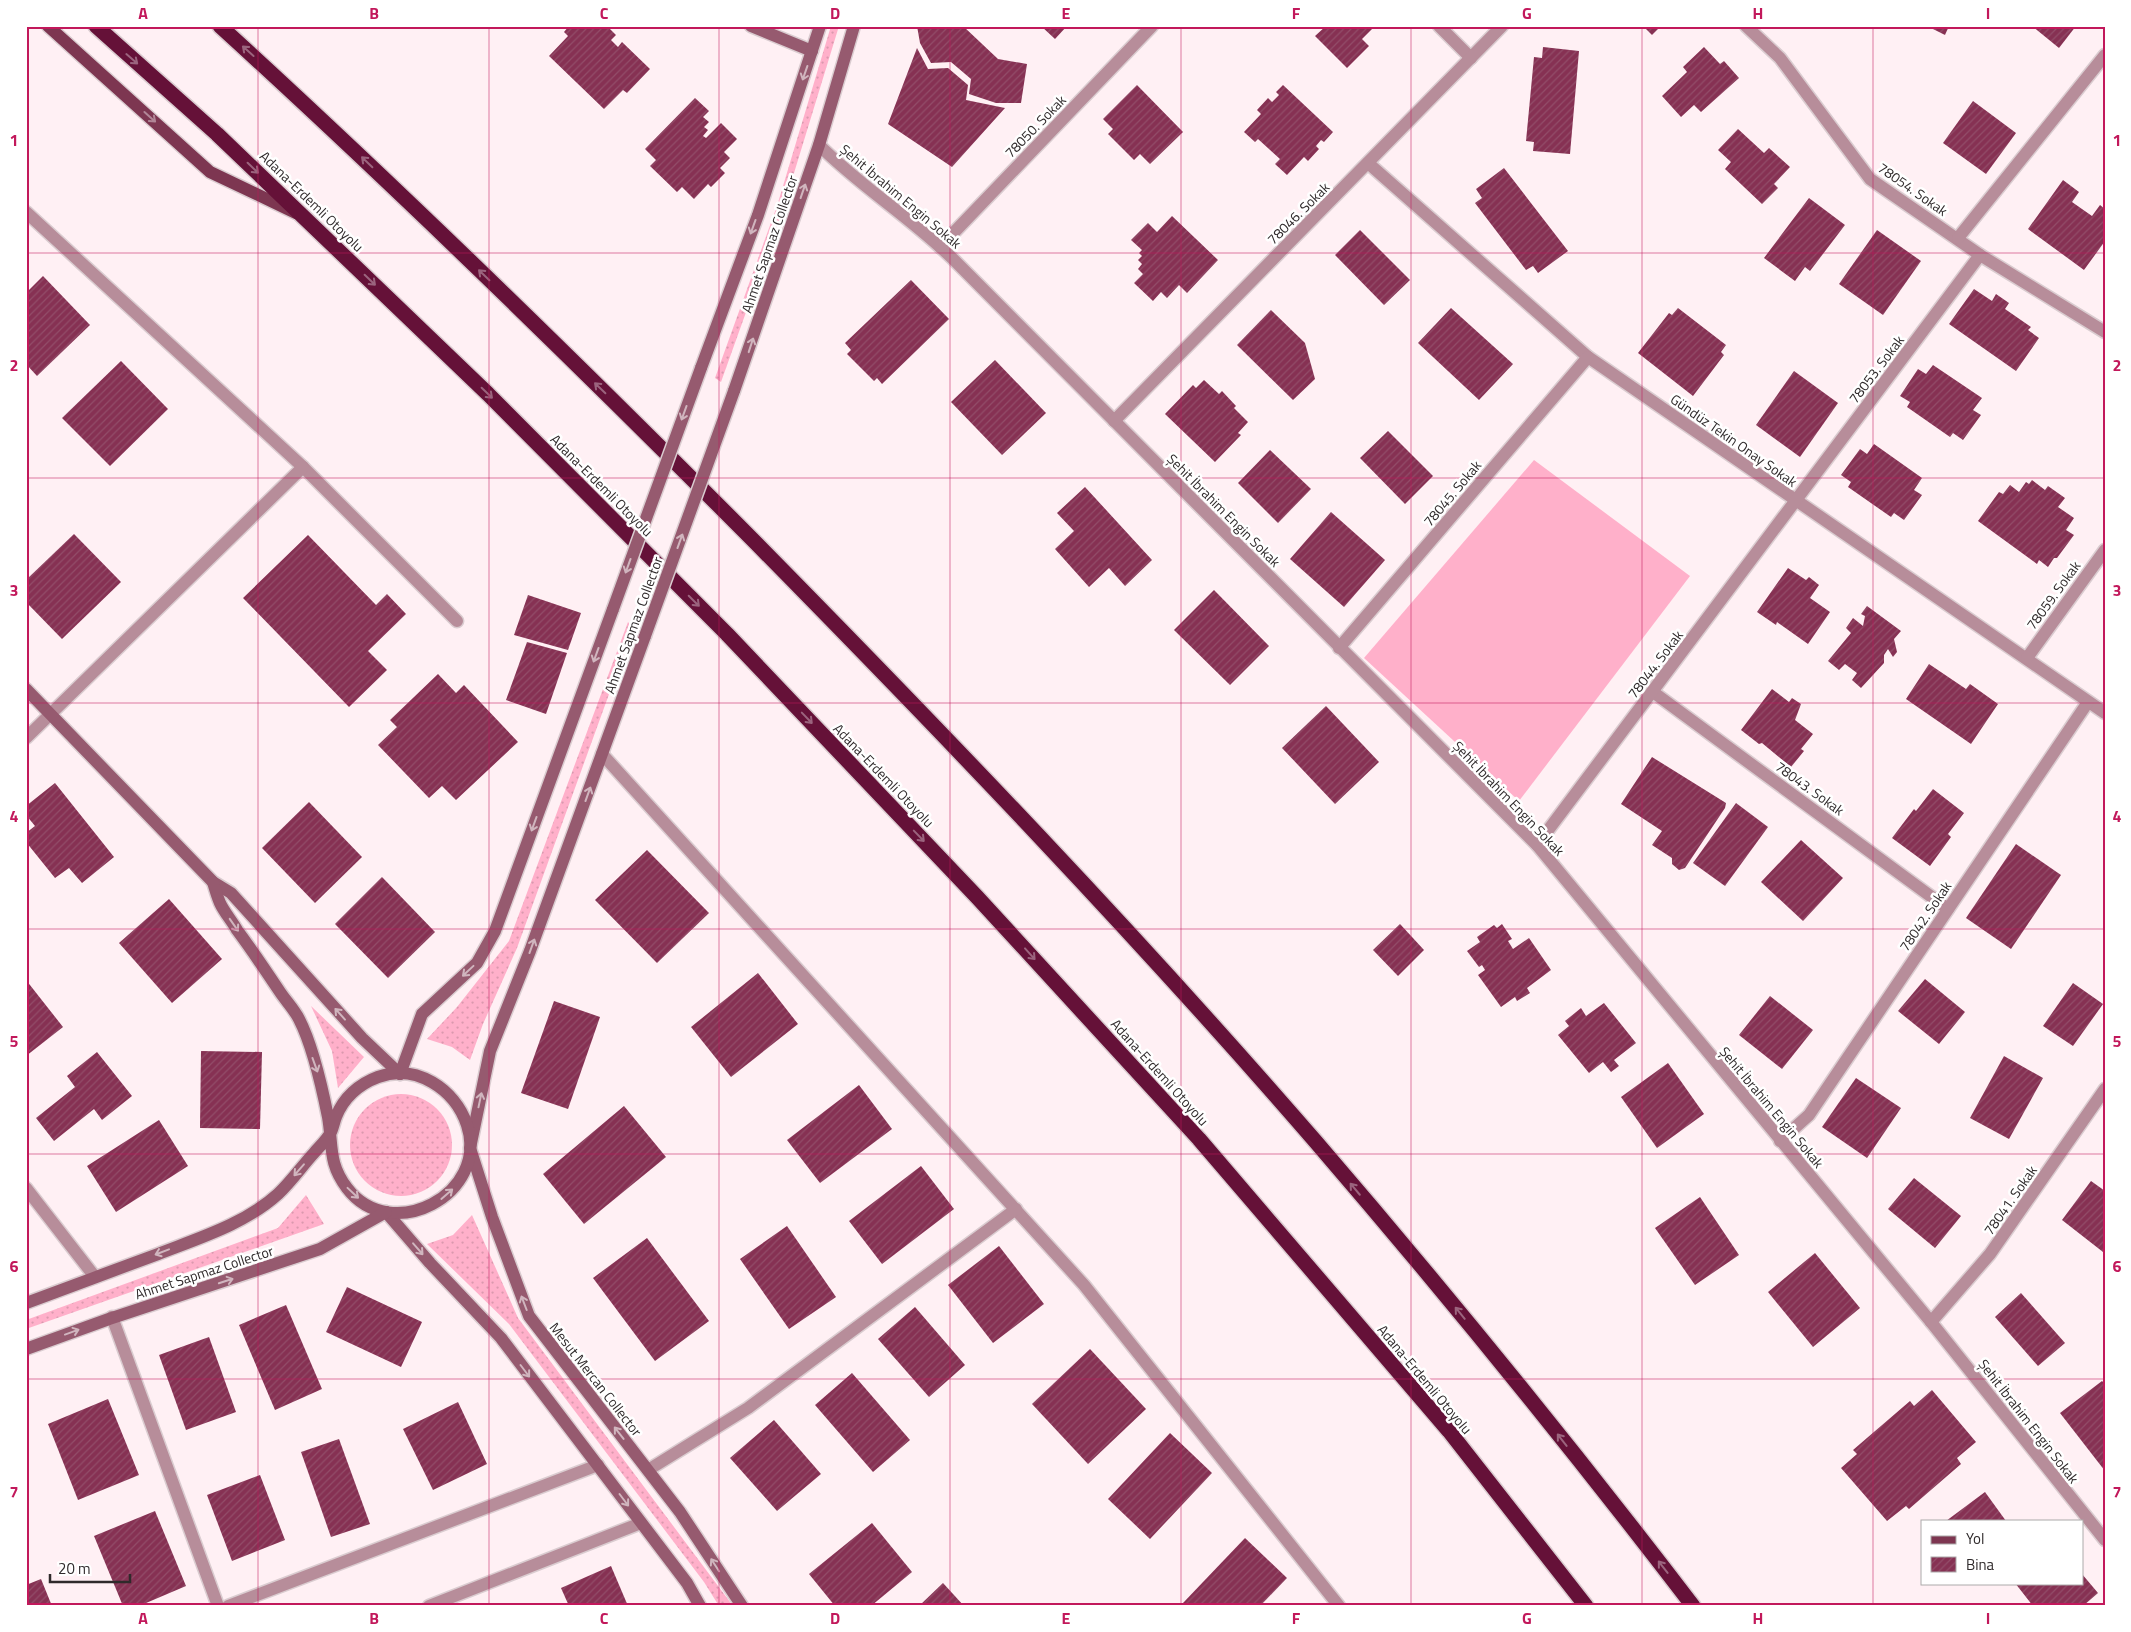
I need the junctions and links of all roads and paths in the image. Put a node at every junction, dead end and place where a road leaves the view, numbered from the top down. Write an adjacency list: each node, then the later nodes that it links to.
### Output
1 (48, 26): 17 (main road, one-way to 17)
2 (96, 26): 17 (highway, Adana-Erdemli Otoyolu, one-way to 17)
3 (220, 26): 64 (highway, one-way to 3)
4 (751, 26): 11 (main road)
5 (820, 26): 11 (main road, Ahmet Sapmaz Collector)
6 (854, 26): 14 (main road, Ahmet Sapmaz Collector)
7 (1152, 26): 19 (street, 78050. Sokak)
8 (1438, 26): 13 (street)
9 (1502, 26): 13 (street, 78046. Sokak)
10 (1746, 26): 18 (street, 78054. Sokak)
11 (812, 50): 40 (main road, Ahmet Sapmaz Collector, one-way to 40, bridge)
12 (2105, 55): 18 (street)
13 (1471, 58): 15 (street, 78046. Sokak)
14 (819, 145): 19 (street, Şehit İbrahim Engin Sokak); 36 (main road, Ahmet Sapmaz Collector, one-way to 14, bridge)
15 (1368, 163): 22 (street, Gündüz Tekin Onay Sokak); 23 (street, 78046. Sokak)
16 (26, 212): 24 (street)
17 (305, 218): 63 (highway, Adana-Erdemli Otoyolu, one-way to 63)
18 (1958, 238): 20 (street, 78054. Sokak)
19 (940, 247): 23 (street, Şehit İbrahim Engin Sokak)
20 (1980, 255): 21 (street, 78054. Sokak); 25 (street, 78053. Sokak)
21 (2105, 332)
22 (1588, 357): 25 (street, Gündüz Tekin Onay Sokak); 28 (street, 78045. Sokak)
23 (1114, 421): 28 (street, Şehit İbrahim Engin Sokak)
24 (302, 467): 27 (street); 34 (street)
25 (1796, 501): 29 (street, Gündüz Tekin Onay Sokak); 31 (street, 78044. Sokak)
26 (2105, 550): 29 (street, 78059. Sokak)
27 (457, 621)
28 (1339, 648): 37 (street, Şehit İbrahim Engin Sokak)
29 (2027, 658): 32 (street, Gündüz Tekin Onay Sokak)
30 (26, 689): 34 (main road)
31 (1653, 692): 37 (street, 78044. Sokak); 39 (street, 78043. Sokak)
32 (2088, 702): 33 (street, Gündüz Tekin Onay Sokak); 39 (street, 78042. Sokak)
33 (2105, 713)
34 (51, 714): 35 (street); 38 (main road)
35 (26, 738)
36 (602, 754): 44 (main road, Ahmet Sapmaz Collector, one-way to 36); 46 (street)
37 (1537, 845): 43 (street, Şehit İbrahim Engin Sokak)
38 (213, 882): 40 (main road, one-way to 38); 42 (main road, one-way to 42)
39 (1948, 909): 43 (street, 78042. Sokak)
40 (400, 1074): 42 (main road); 44 (main road)
41 (2105, 1088): 51 (street, 78041. Sokak)
42 (331, 1133): 47 (main road, one-way to 47); 48 (main road, one-way to 48)
43 (1780, 1141): 51 (street, Şehit İbrahim Engin Sokak)
44 (470, 1148): 47 (main road, one-way to 44); 54 (main road, Mesut Mercan Collector, one-way to 44)
45 (26, 1188): 48 (street)
46 (1016, 1209): 54 (street); 62 (street)
47 (386, 1212): 50 (main road, Ahmet Sapmaz Collector, one-way to 47); 53 (main road, one-way to 53)
48 (95, 1277): 49 (main road)
49 (26, 1303)
50 (112, 1318): 52 (main road, Ahmet Sapmaz Collector, one-way to 50); 57 (street)
51 (1931, 1322): 56 (street, Şehit İbrahim Engin Sokak)
52 (26, 1349)
53 (598, 1465): 55 (main road, one-way to 55); 58 (street)
54 (648, 1470): 61 (main road, Mesut Mercan Collector, one-way to 54)
55 (641, 1523): 59 (street); 60 (main road)
56 (2105, 1540)
57 (218, 1606)
58 (228, 1606)
59 (429, 1606)
60 (700, 1606)
61 (742, 1606)
62 (1339, 1606)
63 (1586, 1606)
64 (1692, 1606)

